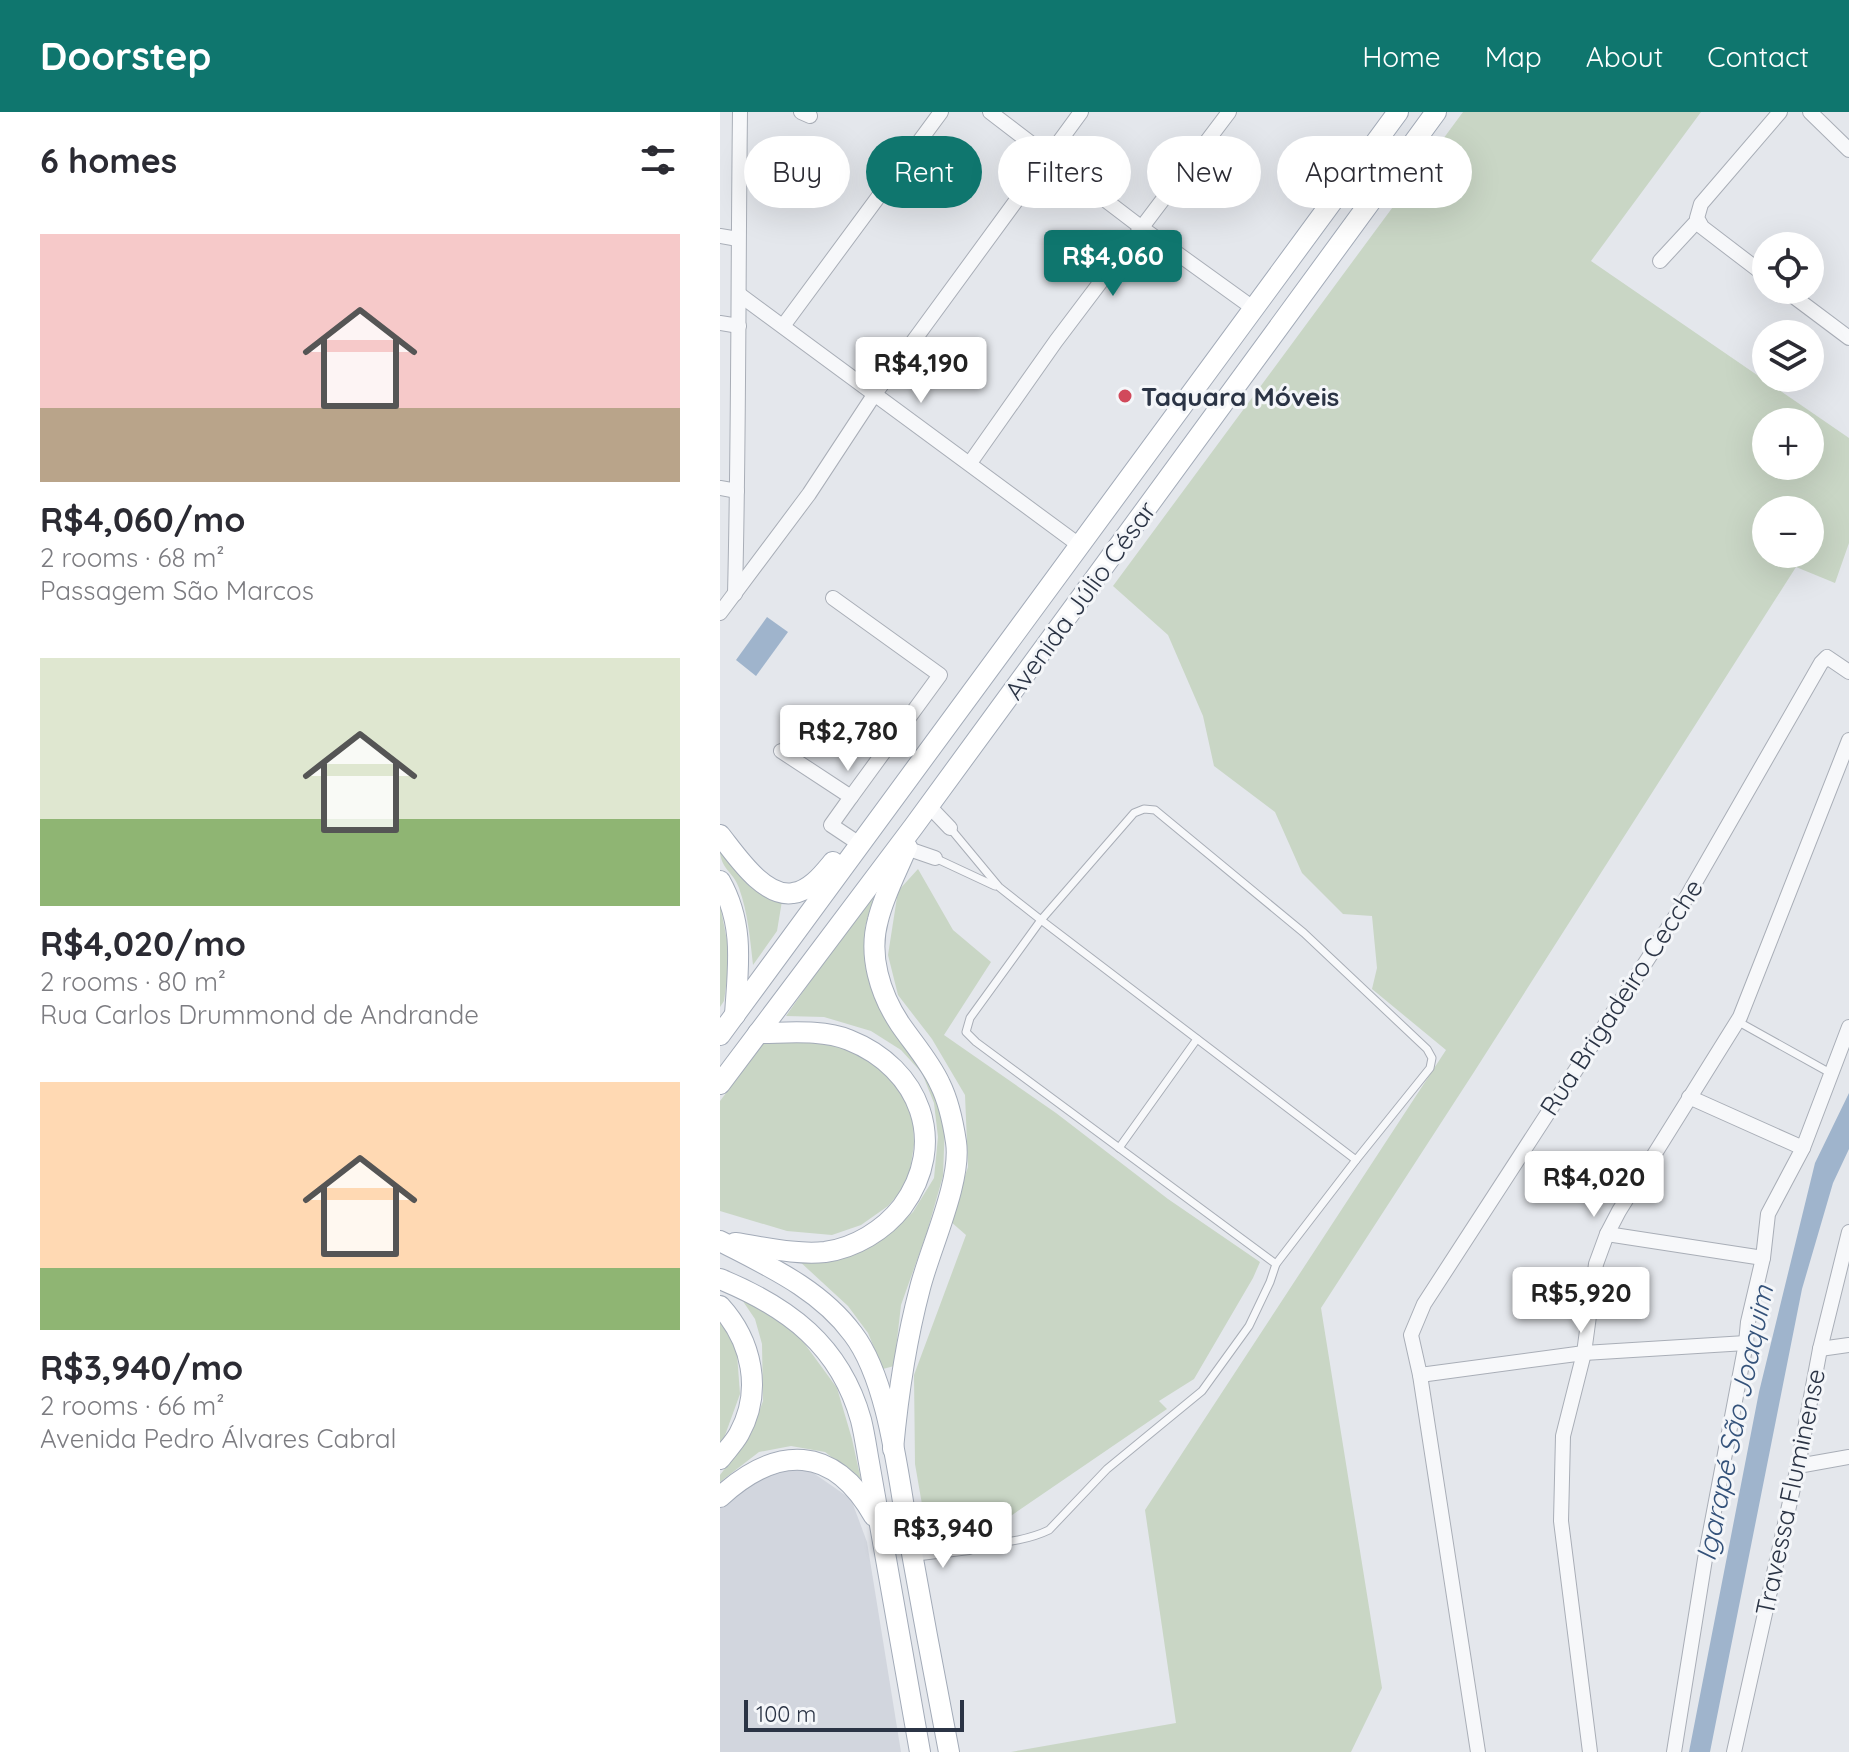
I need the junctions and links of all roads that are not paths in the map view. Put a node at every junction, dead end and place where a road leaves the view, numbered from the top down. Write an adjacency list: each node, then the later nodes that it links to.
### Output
1 (740, 112): 18 (street)
2 (941, 112): 26 (street)
3 (990, 112): 10 (street)
4 (1081, 112): 11 (street)
5 (1229, 112): 16 (street)
6 (1398, 112): 23 (main road, Avenida Júlio César)
7 (1436, 112): 43 (main road, Avenida Júlio César)
8 (1780, 112): 15 (street)
9 (1810, 112): 12 (street)
10 (1023, 136)
11 (1064, 136)
12 (1849, 150)
13 (1012, 208): 28 (street)
14 (1116, 208): 16 (street)
15 (1697, 221): 19 (street); 20 (street)
16 (1142, 228): 23 (street); 31 (street)
17 (720, 236): 18 (street)
18 (738, 239): 21 (street)
19 (1660, 261)
20 (1752, 265)
21 (740, 295): 25 (street); 26 (street)
22 (1804, 304): 27 (street)
23 (1253, 308): 34 (main road, Avenida Júlio César)
24 (720, 323): 25 (street)
25 (739, 326): 30 (street)
26 (783, 326): 28 (street)
27 (1849, 338)
28 (874, 395): 31 (street); 35 (street)
29 (720, 406): 30 (street)
30 (737, 409): 33 (street)
31 (970, 463): 34 (street)
32 (720, 488): 33 (street)
33 (737, 491): 35 (street)
34 (1079, 545): 41 (main road, Avenida Júlio César)
35 (735, 594): 37 (street)
36 (833, 598): 42 (street)
37 (720, 613)
38 (1849, 672): 76 (street, Rua Brigadeiro Cecche)
39 (1849, 740): 54 (street)
40 (781, 751): 42 (street)
41 (907, 780): 47 (main road); 53 (main road, Avenida Júlio César)
42 (851, 797): 47 (street)
43 (929, 806): 44 (main road, Avenida Júlio César); 45 (street)
44 (914, 826): 48 (main road); 56 (main road, Avenida Júlio César)
45 (950, 828): 51 (lane)
46 (720, 835): 47 (main road)
47 (852, 839)
48 (906, 848): 49 (street); 77 (main road)
49 (935, 858): 51 (lane)
50 (720, 881): 53 (main road)
51 (999, 887): 52 (lane)
52 (1041, 920): 58 (lane); 62 (lane); 64 (lane)
53 (735, 1015): 57 (main road, Avenida Júlio César)
54 (1737, 1021): 59 (lane); 61 (street)
55 (1849, 1027): 59 (street)
56 (758, 1033): 60 (main road, Avenida Júlio César); 67 (main road)
57 (720, 1035)
58 (1197, 1039): 62 (lane); 64 (lane)
59 (1832, 1074): 63 (street)
60 (720, 1084)
61 (1689, 1097): 63 (street); 66 (street)
62 (1119, 1148): 69 (lane)
63 (1803, 1148): 68 (street)
64 (1356, 1160): 69 (lane)
65 (1849, 1232): 74 (street, Travessa Fluminense)
66 (1607, 1234): 68 (street); 75 (street)
67 (720, 1240): 77 (main road)
68 (1763, 1258): 72 (street)
69 (1276, 1264): 83 (lane)
70 (720, 1279): 82 (main road)
71 (720, 1306): 79 (main road)
72 (1746, 1343): 75 (street); 89 (street)
73 (1849, 1345): 74 (street)
74 (1820, 1349): 80 (street, Travessa Fluminense)
75 (1584, 1353): 76 (street); 88 (street)
76 (1420, 1375): 87 (street, Rua Brigadeiro Cecche)
77 (893, 1449): 84 (main road)
78 (1849, 1457): 80 (street)
79 (720, 1459)
80 (1798, 1466): 90 (street, Travessa Fluminense)
81 (720, 1497): 82 (main road)
82 (881, 1528): 85 (main road)
83 (969, 1547): 84 (street)
84 (912, 1554): 86 (main road)
85 (920, 1752)
86 (949, 1752)
87 (1478, 1752)
88 (1590, 1752)
89 (1674, 1752)
90 (1734, 1752)

